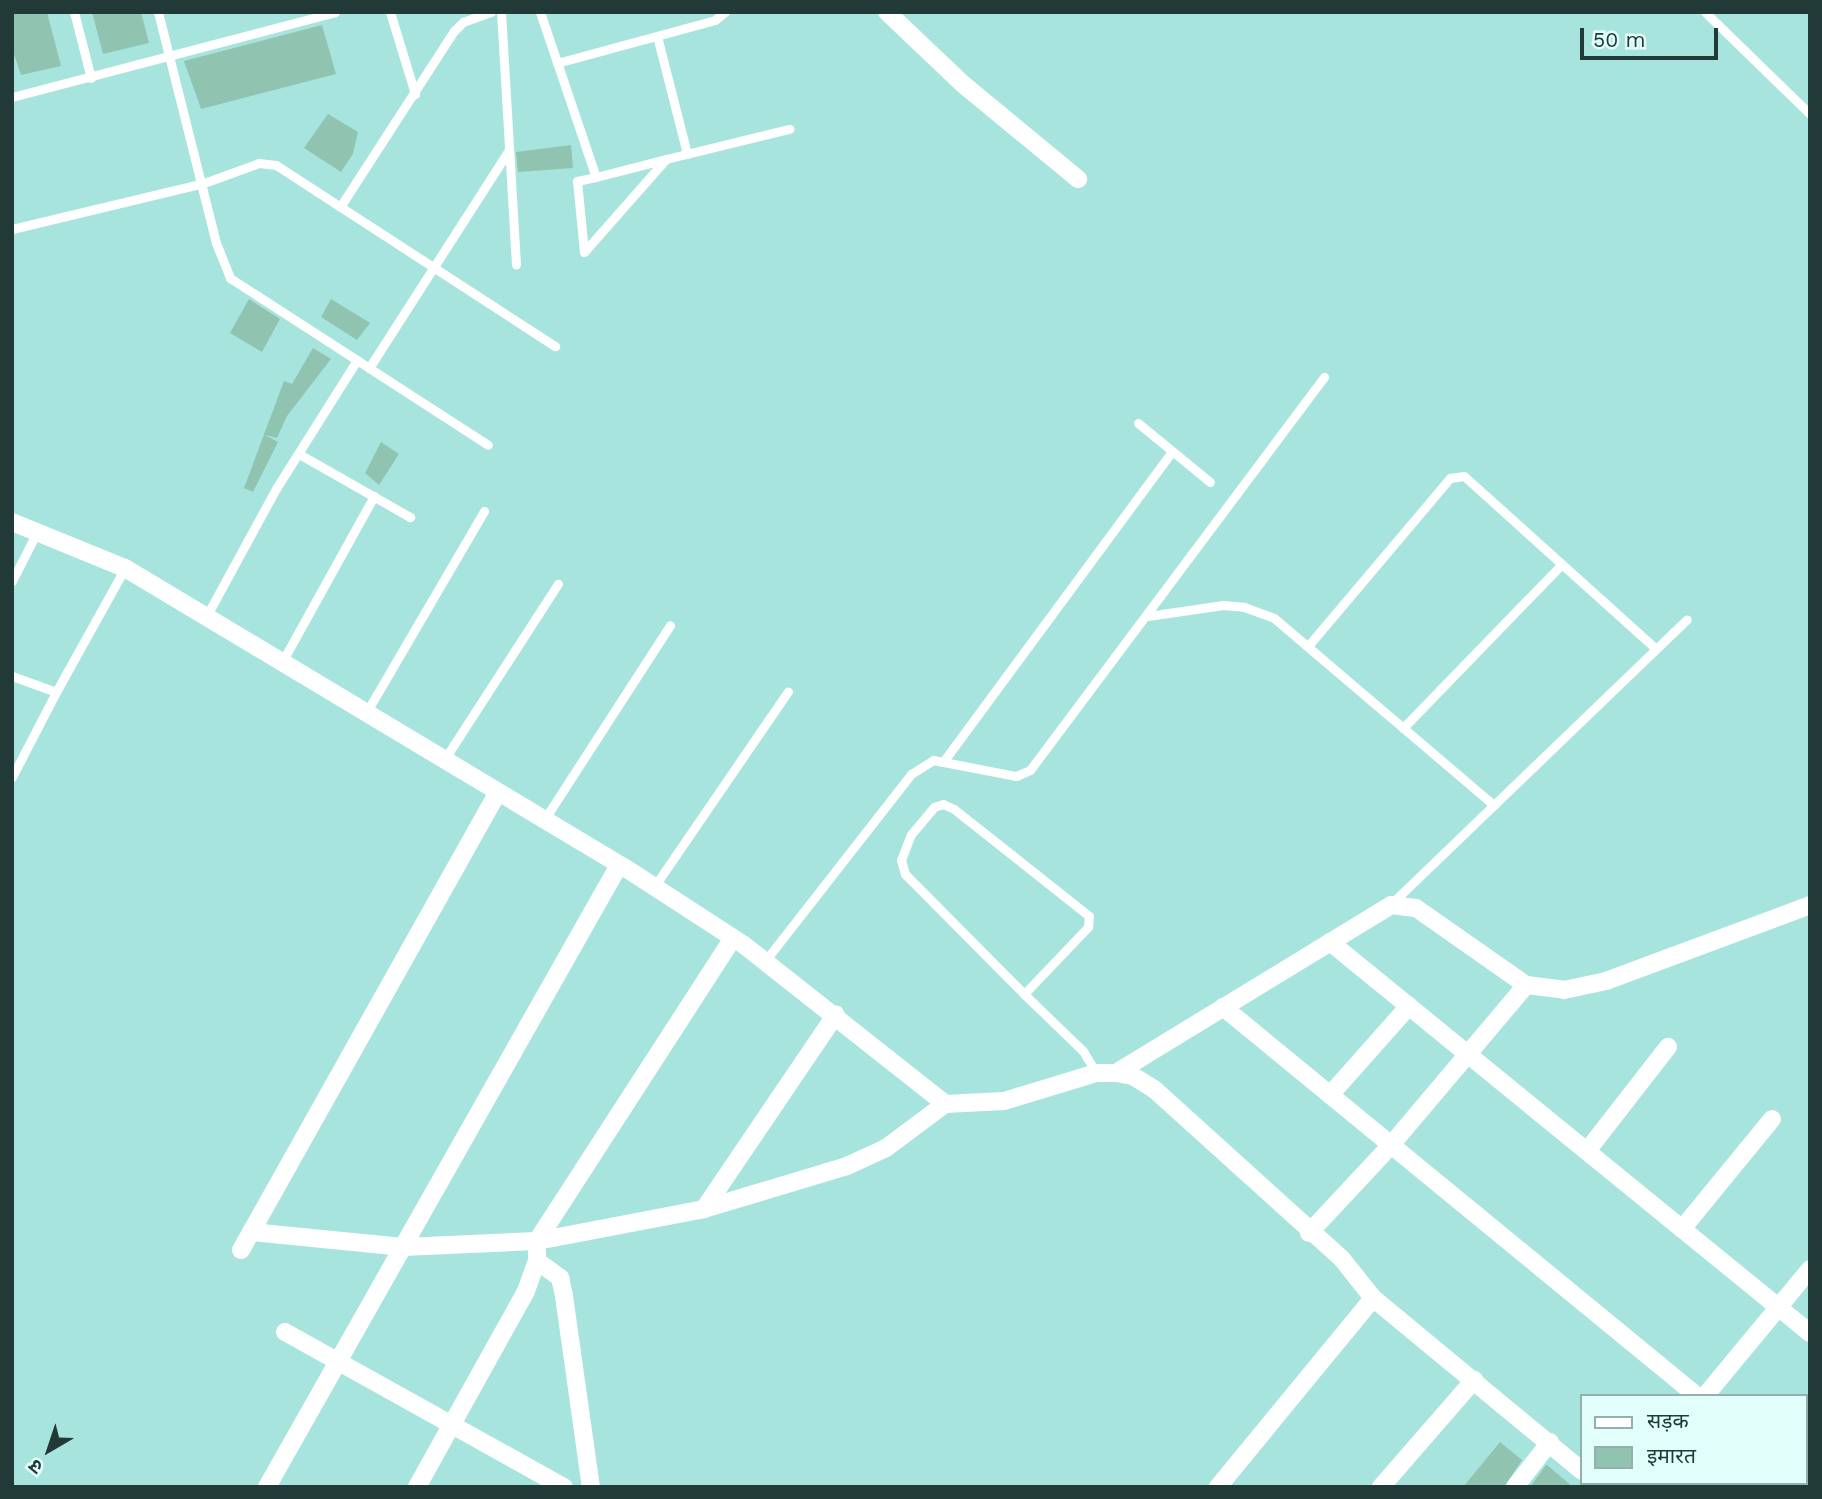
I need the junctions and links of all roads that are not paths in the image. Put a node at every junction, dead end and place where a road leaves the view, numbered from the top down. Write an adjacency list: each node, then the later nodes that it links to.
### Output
1 (74, 12): 15 (lane)
2 (158, 12): 13 (lane)
3 (335, 12): 13 (lane)
4 (390, 12): 16 (lane)
5 (491, 12): 16 (lane)
6 (501, 12): 20 (lane)
7 (540, 12): 14 (lane)
8 (725, 12): 11 (lane)
9 (887, 12): 24 (street)
10 (1705, 12): 18 (lane)
11 (713, 16): 12 (lane)
12 (656, 36): 14 (lane); 21 (lane)
13 (170, 58): 15 (lane); 25 (lane)
14 (557, 64): 23 (lane)
15 (91, 78): 17 (lane)
16 (415, 94): 26 (lane)
17 (12, 97)
18 (1810, 114)
19 (789, 129): 21 (lane)
20 (509, 150): 28 (lane); 29 (lane)
21 (687, 154): 22 (lane)
22 (666, 159): 23 (lane); 23 (lane)
23 (596, 177)
24 (1078, 179)
25 (204, 183): 26 (lane); 27 (lane); 31 (lane)
26 (340, 207): 29 (lane)
27 (12, 229)
28 (516, 265)
29 (433, 268): 30 (lane); 32 (lane)
30 (555, 346)
31 (357, 360): 32 (lane); 37 (lane)
32 (369, 368): 35 (lane)
33 (1324, 377): 48 (lane)
34 (1138, 423): 36 (lane)
35 (488, 445)
36 (1172, 451): 38 (lane); 61 (lane)
37 (299, 454): 39 (lane); 49 (lane)
38 (1210, 482)
39 (374, 496): 41 (lane); 54 (lane)
40 (484, 511): 58 (lane)
41 (410, 517)
42 (12, 522): 43 (street)
43 (37, 532): 45 (street); 46 (lane)
44 (1562, 564): 52 (lane); 53 (lane); 59 (lane)
45 (125, 568): 49 (street); 57 (lane)
46 (12, 581)
47 (558, 584): 60 (lane)
48 (1148, 616): 52 (lane); 61 (lane)
49 (205, 617): 54 (street)
50 (1687, 619): 53 (lane)
51 (670, 625): 65 (lane)
52 (1308, 646): 59 (lane)
53 (1656, 649): 64 (lane)
54 (282, 662): 58 (street)
55 (12, 676): 57 (lane)
56 (788, 691): 67 (lane)
57 (56, 692): 62 (lane)
58 (366, 713): 60 (street)
59 (1403, 727): 64 (lane)
60 (444, 760): 63 (street)
61 (943, 762): 74 (lane)
62 (12, 777)
63 (498, 792): 65 (street); 91 (street)
64 (1494, 805): 68 (lane)
65 (544, 820): 66 (street)
66 (619, 865): 67 (street); 94 (street)
67 (654, 887): 72 (street)
68 (1407, 889): 69 (lane); 71 (lane)
69 (1391, 905): 71 (street); 73 (street)
70 (1810, 905): 75 (street)
71 (1416, 908): 75 (street)
72 (733, 938): 74 (street); 93 (street)
73 (1330, 942): 77 (street); 78 (street)
74 (765, 961): 79 (street)
75 (1526, 985): 81 (street)
76 (1024, 994): 76 (lane); 82 (lane)
77 (1409, 1006): 81 (street); 84 (street)
78 (1223, 1007): 83 (street); 84 (street)
79 (836, 1014): 85 (street); 89 (street)
80 (1668, 1047): 88 (street)
81 (1468, 1054): 87 (street); 88 (street)
82 (1096, 1073): 83 (street); 85 (street)
83 (1116, 1073): 92 (street)
84 (1330, 1095): 87 (street)
85 (945, 1104): 89 (street)
86 (1772, 1119): 90 (street)
87 (1391, 1145): 92 (street); 104 (street)
88 (1587, 1151): 90 (street)
89 (704, 1209): 93 (street)
90 (1682, 1229): 99 (street)
91 (251, 1232): 94 (street); 95 (street)
92 (1309, 1233): 98 (street)
93 (537, 1241): 94 (street); 96 (street)
94 (403, 1247): 102 (street)
95 (241, 1250)
96 (537, 1261): 106 (street); 112 (street)
97 (1810, 1269): 99 (street)
98 (1373, 1298): 103 (street); 113 (street)
99 (1778, 1307): 101 (street); 105 (street)
100 (285, 1332): 102 (street)
101 (1810, 1333)
102 (338, 1361): 106 (street); 110 (street)
103 (1474, 1380): 107 (street); 114 (street)
104 (1695, 1394)
105 (1707, 1394)
106 (453, 1425): 109 (street); 111 (street)
107 (1550, 1442): 108 (street); 115 (street)
108 (1580, 1469)
109 (553, 1484)
110 (267, 1487)
111 (417, 1487)
112 (590, 1487)
113 (1218, 1487)
114 (1381, 1487)
115 (1515, 1487)

